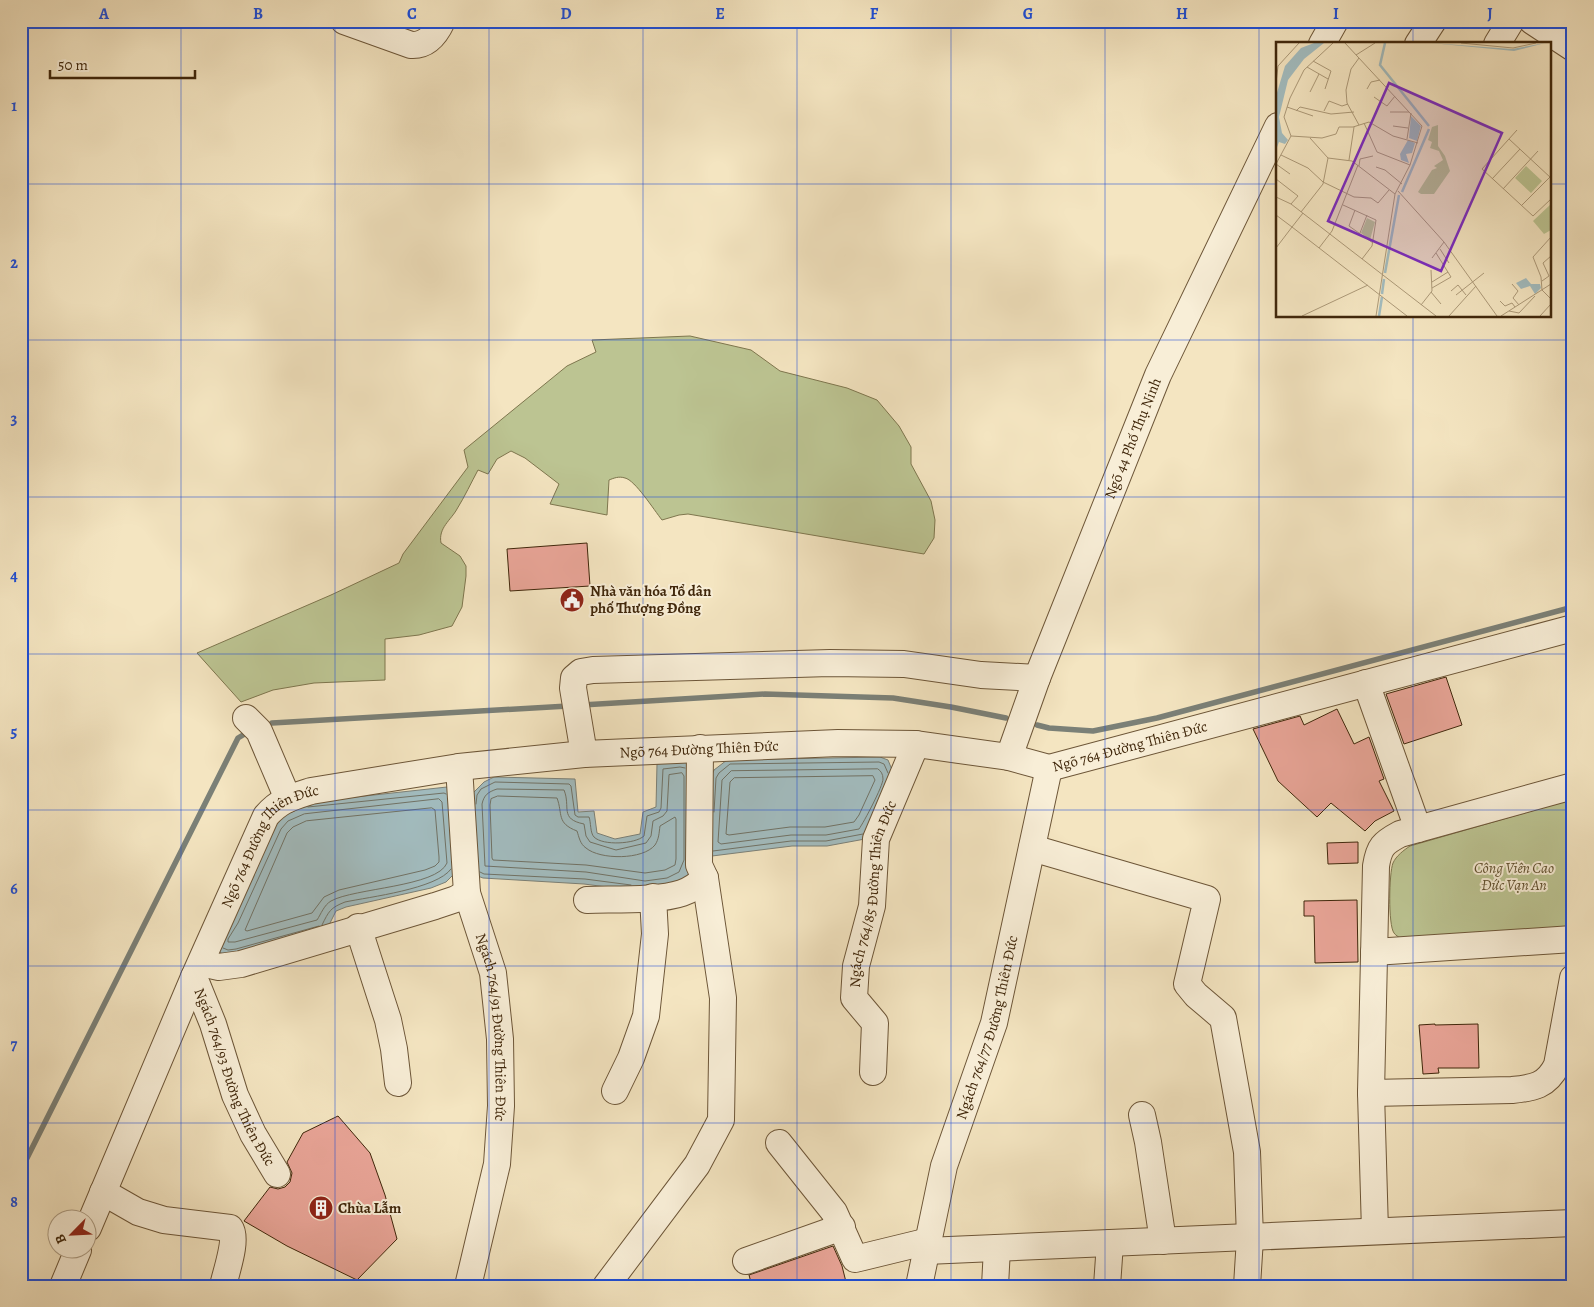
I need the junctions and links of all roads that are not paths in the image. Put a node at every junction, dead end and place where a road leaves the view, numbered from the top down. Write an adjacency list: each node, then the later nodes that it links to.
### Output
1 (344, 21): 2 (street)
2 (442, 21)
3 (1335, 21): 7 (street)
4 (1433, 21): 8 (street)
5 (1511, 21): 9 (street)
6 (1532, 21): 10 (street)
7 (1323, 42)
8 (1419, 42)
9 (1498, 42)
10 (1573, 48)
11 (1276, 130): 13 (street, Ngõ 44 Phố Thụ Ninh)
12 (1573, 628): 14 (street, Ngõ 764 Đường Thiên Đức)
13 (1037, 678): 18 (street); 19 (street, Ngõ 44 Phố Thụ Ninh)
14 (1366, 683): 21 (street, Ngõ 764 Đường Thiên Đức); 24 (street)
15 (246, 718): 23 (street)
16 (916, 744): 17 (street, Ngõ 764 Đường Thiên Đức); 19 (street, Ngõ 764 Đường Thiên Đức); 35 (street, Ngách 764/85 Đường Thiên Đức)
17 (700, 748): 18 (street, Ngõ 764 Đường Thiên Đức); 26 (street)
18 (584, 754): 20 (street, Ngõ 764 Đường Thiên Đức)
19 (1009, 757): 21 (street, Ngõ 764 Đường Thiên Đức)
20 (459, 767): 23 (street, Ngõ 764 Đường Thiên Đức); 27 (street, Ngách 764/91 Đường Thiên Đức)
21 (1049, 768): 25 (street, Ngách 764/77 Đường Thiên Đức)
22 (1573, 786): 24 (street)
23 (288, 799): 33 (street, Ngõ 764 Đường Thiên Đức)
24 (1418, 829): 32 (street)
25 (1032, 848): 47 (street); 50 (street, Ngách 764/77 Đường Thiên Đức)
26 (705, 878): 28 (street); 57 (street)
27 (467, 893): 30 (street); 56 (street, Ngách 764/91 Đường Thiên Đức)
28 (653, 898): 29 (street); 37 (street)
29 (587, 900)
30 (358, 928): 33 (street); 36 (street)
31 (1573, 939): 32 (street)
32 (1374, 952): 38 (street)
33 (198, 970): 41 (street, Ngách 764/93 Đường Thiên Đức); 42 (street, Ngõ 764 Đường Thiên Đức)
34 (1573, 978): 38 (street)
35 (873, 1072)
36 (398, 1083)
37 (615, 1091)
38 (1371, 1093): 46 (street)
39 (1142, 1115): 48 (street)
40 (779, 1143): 45 (street)
41 (277, 1174)
42 (103, 1192): 43 (street, Ngõ 764 Đường Thiên Đức); 55 (street)
43 (96, 1210)
44 (1573, 1223): 46 (street)
45 (842, 1227): 50 (street); 53 (street)
46 (1375, 1232): 47 (street)
47 (1250, 1238): 48 (street); 61 (street)
48 (1163, 1241): 49 (street)
49 (1110, 1244): 51 (street); 60 (street)
50 (928, 1246): 51 (street); 58 (street, Ngách 764/77 Đường Thiên Đức)
51 (997, 1248): 59 (street)
52 (74, 1260): 54 (street)
53 (746, 1261)
54 (63, 1286)
55 (223, 1286)
56 (468, 1286)
57 (606, 1286)
58 (919, 1286)
59 (995, 1286)
60 (1108, 1286)
61 (1247, 1286)

